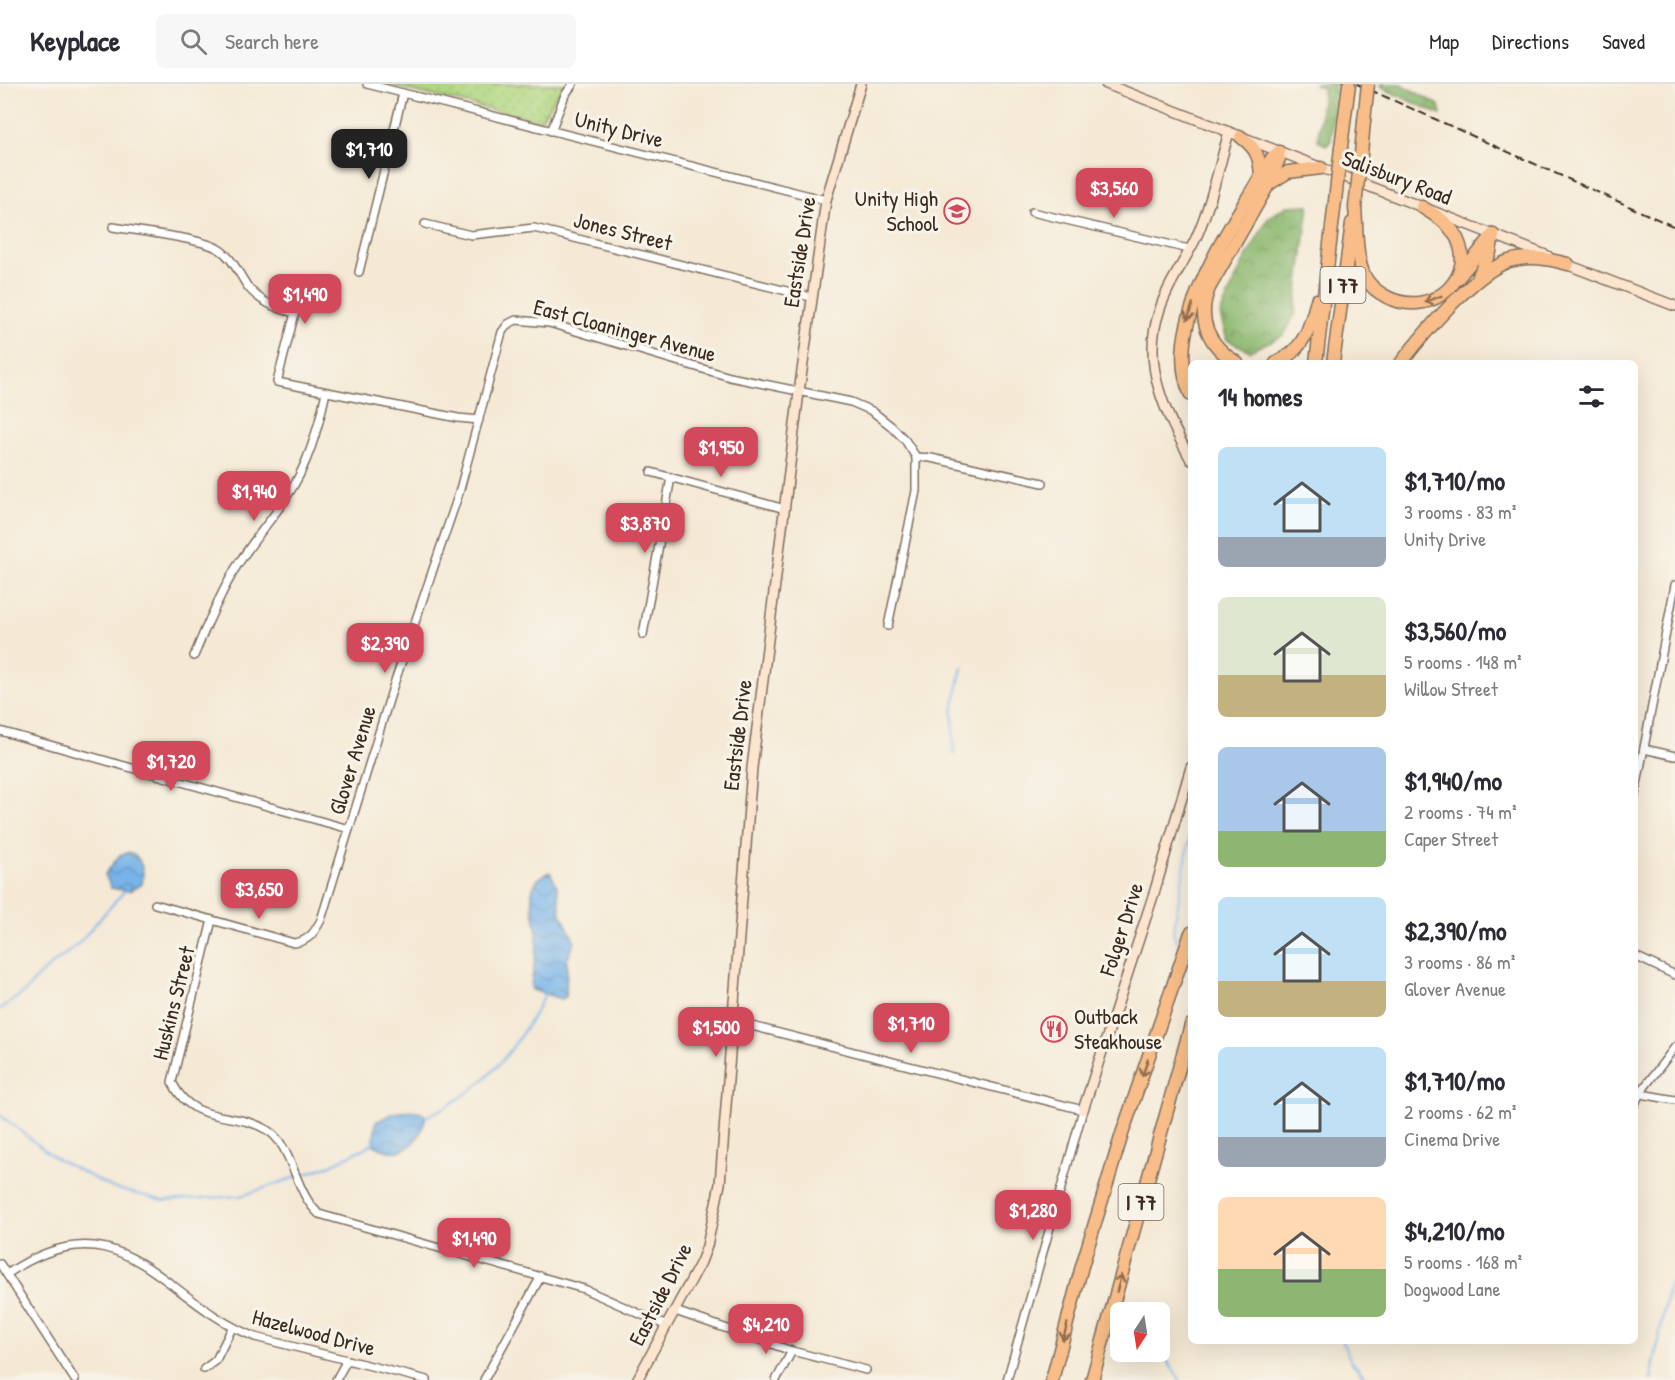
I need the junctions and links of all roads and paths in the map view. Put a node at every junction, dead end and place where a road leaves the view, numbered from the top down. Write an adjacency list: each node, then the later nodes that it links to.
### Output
1 (367, 84): 7 (street, Unity Drive)
2 (573, 84): 8 (street)
3 (861, 84): 14 (street, Eastside Drive)
4 (1106, 84): 9 (street, Salisbury Road)
5 (1349, 84): 20 (highway, I 77, bridge)
6 (1368, 84): 15 (highway, I 77, bridge)
7 (403, 93): 8 (street, Unity Drive); 24 (street)
8 (550, 130): 14 (street, Unity Drive)
9 (1229, 132): 10 (street, Salisbury Road); 22 (street)
10 (1241, 137): 11 (street, Salisbury Road); 13 (highway)
11 (1279, 152): 12 (street, Salisbury Road); 13 (highway)
12 (1321, 168): 13 (highway); 16 (street, Salisbury Road)
13 (1264, 181): 29 (highway); 34 (highway, one-way to 34)
14 (826, 200): 27 (street, Eastside Drive)
15 (1355, 207): 25 (highway, one-way to 15); 32 (highway, I 77)
16 (1422, 207): 21 (street, Salisbury Road); 25 (highway)
17 (1032, 212): 22 (street)
18 (425, 224): 27 (street, Jones Street)
19 (113, 227): 35 (street)
20 (1332, 228): 30 (highway); 31 (highway, I 77)
21 (1493, 235): 23 (street, Salisbury Road); 25 (highway); 26 (highway)
22 (1189, 249): 38 (street)
23 (1568, 264): 26 (highway); 28 (street, Salisbury Road)
24 (359, 272)
25 (1453, 284)
26 (1472, 286): 33 (highway)
27 (812, 297): 36 (street, Eastside Drive)
28 (1675, 306)
29 (1232, 360)
30 (1282, 360)
31 (1316, 360)
32 (1333, 360)
33 (1404, 360)
34 (1188, 383)
35 (326, 392): 37 (street); 47 (street)
36 (799, 392): 37 (street, East Cloaninger Avenue); 39 (street, East Cloaninger Avenue); 43 (street, Eastside Drive)
37 (479, 420): 53 (street, Glover Avenue)
38 (1188, 454)
39 (916, 458): 42 (street); 45 (street)
40 (651, 472): 41 (street)
41 (671, 477): 43 (street); 46 (street)
42 (1043, 483)
43 (785, 509): 60 (street, Eastside Drive)
44 (1675, 585): 49 (street)
45 (888, 626)
46 (643, 635)
47 (194, 656)
48 (0, 731): 53 (street)
49 (1644, 749): 50 (street); 52 (street)
50 (1675, 756)
51 (1188, 777): 66 (street, Folger Drive)
52 (1638, 780)
53 (349, 829): 56 (street, Glover Avenue)
54 (155, 904): 55 (street)
55 (212, 920): 56 (street, Huskins Street); 69 (street, Huskins Street)
56 (309, 938)
57 (1188, 942): 84 (highway, I 77, one-way to 84)
58 (1638, 957): 59 (street)
59 (1675, 975)
60 (732, 1021): 66 (street); 70 (street, Eastside Drive)
61 (1188, 1036): 85 (highway, I 77, one-way to 61)
62 (1675, 1047): 63 (street)
63 (1638, 1092)
64 (1638, 1093): 65 (street)
65 (1675, 1100)
66 (1083, 1110): 83 (street, Folger Drive)
67 (0, 1264): 68 (street)
68 (7, 1274): 72 (street, Hazelwood Drive); 77 (street)
69 (541, 1276): 71 (street); 80 (street)
70 (675, 1311): 71 (street, Eastside Drive); 73 (street)
71 (667, 1326): 81 (street, Eastside Drive)
72 (232, 1328): 74 (street, Hazelwood Drive); 75 (street)
73 (792, 1351): 76 (street); 82 (street)
74 (347, 1360): 78 (street); 79 (street, Hazelwood Drive)
75 (204, 1369)
76 (866, 1370)
77 (75, 1380)
78 (336, 1380)
79 (427, 1380)
80 (484, 1380)
81 (637, 1380)
82 (776, 1380)
83 (1007, 1380)
84 (1052, 1380)
85 (1092, 1380)

